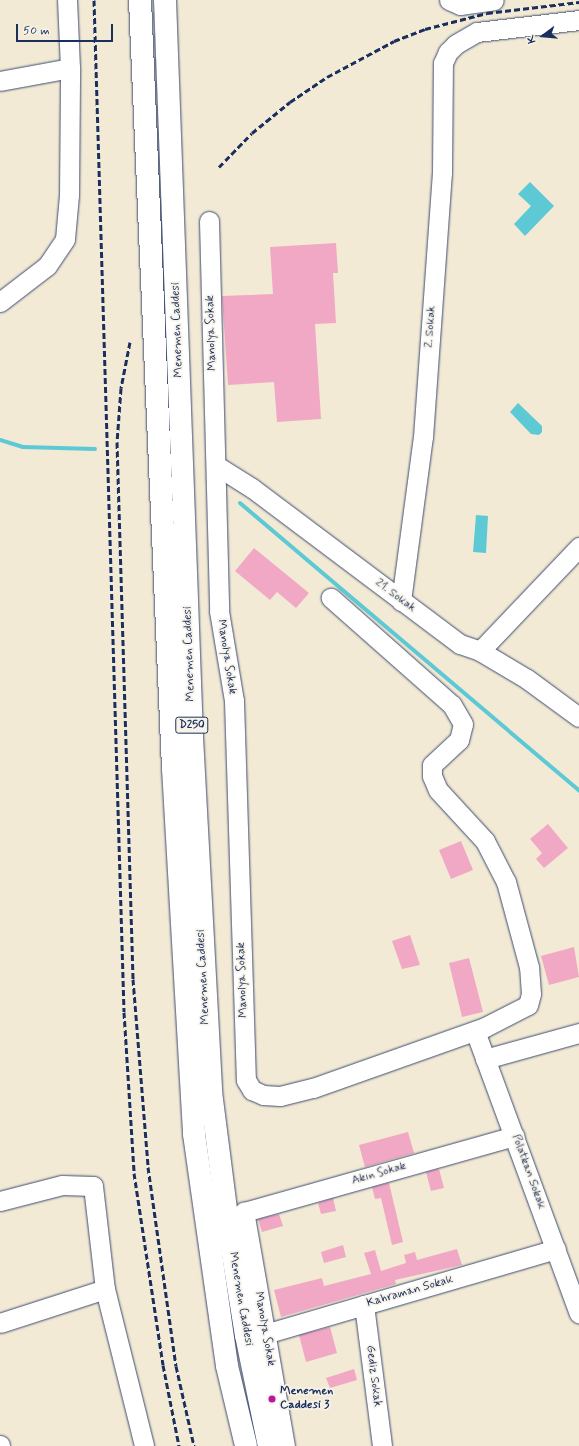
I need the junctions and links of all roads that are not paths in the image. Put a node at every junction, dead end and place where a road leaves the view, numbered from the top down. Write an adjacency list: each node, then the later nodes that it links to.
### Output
1 (67, 0): 7 (street)
2 (140, 0): 30 (highway, Menemen Caddesi / D250)
3 (164, 0): 31 (highway, Menemen Caddesi / D250)
4 (449, 0): 5 (street)
5 (494, 0)
6 (579, 20): 14 (street, 2. Sokak)
7 (70, 68): 8 (street); 10 (street)
8 (0, 81)
9 (209, 221): 11 (street, Manolya Sokak)
10 (0, 302)
11 (217, 466): 14 (street, 21. Sokak); 17 (street, Manolya Sokak)
12 (579, 547): 15 (street)
13 (331, 598): 17 (street)
14 (401, 601): 15 (street, 21. Sokak)
15 (480, 651): 16 (street, 21. Sokak)
16 (579, 717)
17 (475, 1031): 19 (street, Polatkan Sokak)
18 (579, 1033): 19 (street)
19 (485, 1059): 20 (street, Polatkan Sokak)
20 (515, 1136): 22 (street, Akın Sokak); 23 (street, Polatkan Sokak)
21 (0, 1201): 24 (street)
22 (244, 1212): 28 (street, Manolya Sokak)
23 (556, 1249): 25 (street, Kahraman Sokak); 26 (street, Polatkan Sokak)
24 (104, 1289): 27 (street); 29 (street)
25 (364, 1305): 28 (street, Kahraman Sokak); 33 (street, Gediz Sokak)
26 (579, 1313)
27 (0, 1323)
28 (265, 1334): 32 (street, Manolya Sokak)
29 (144, 1446)
30 (246, 1446)
31 (269, 1446)
32 (285, 1446)
33 (382, 1446)

